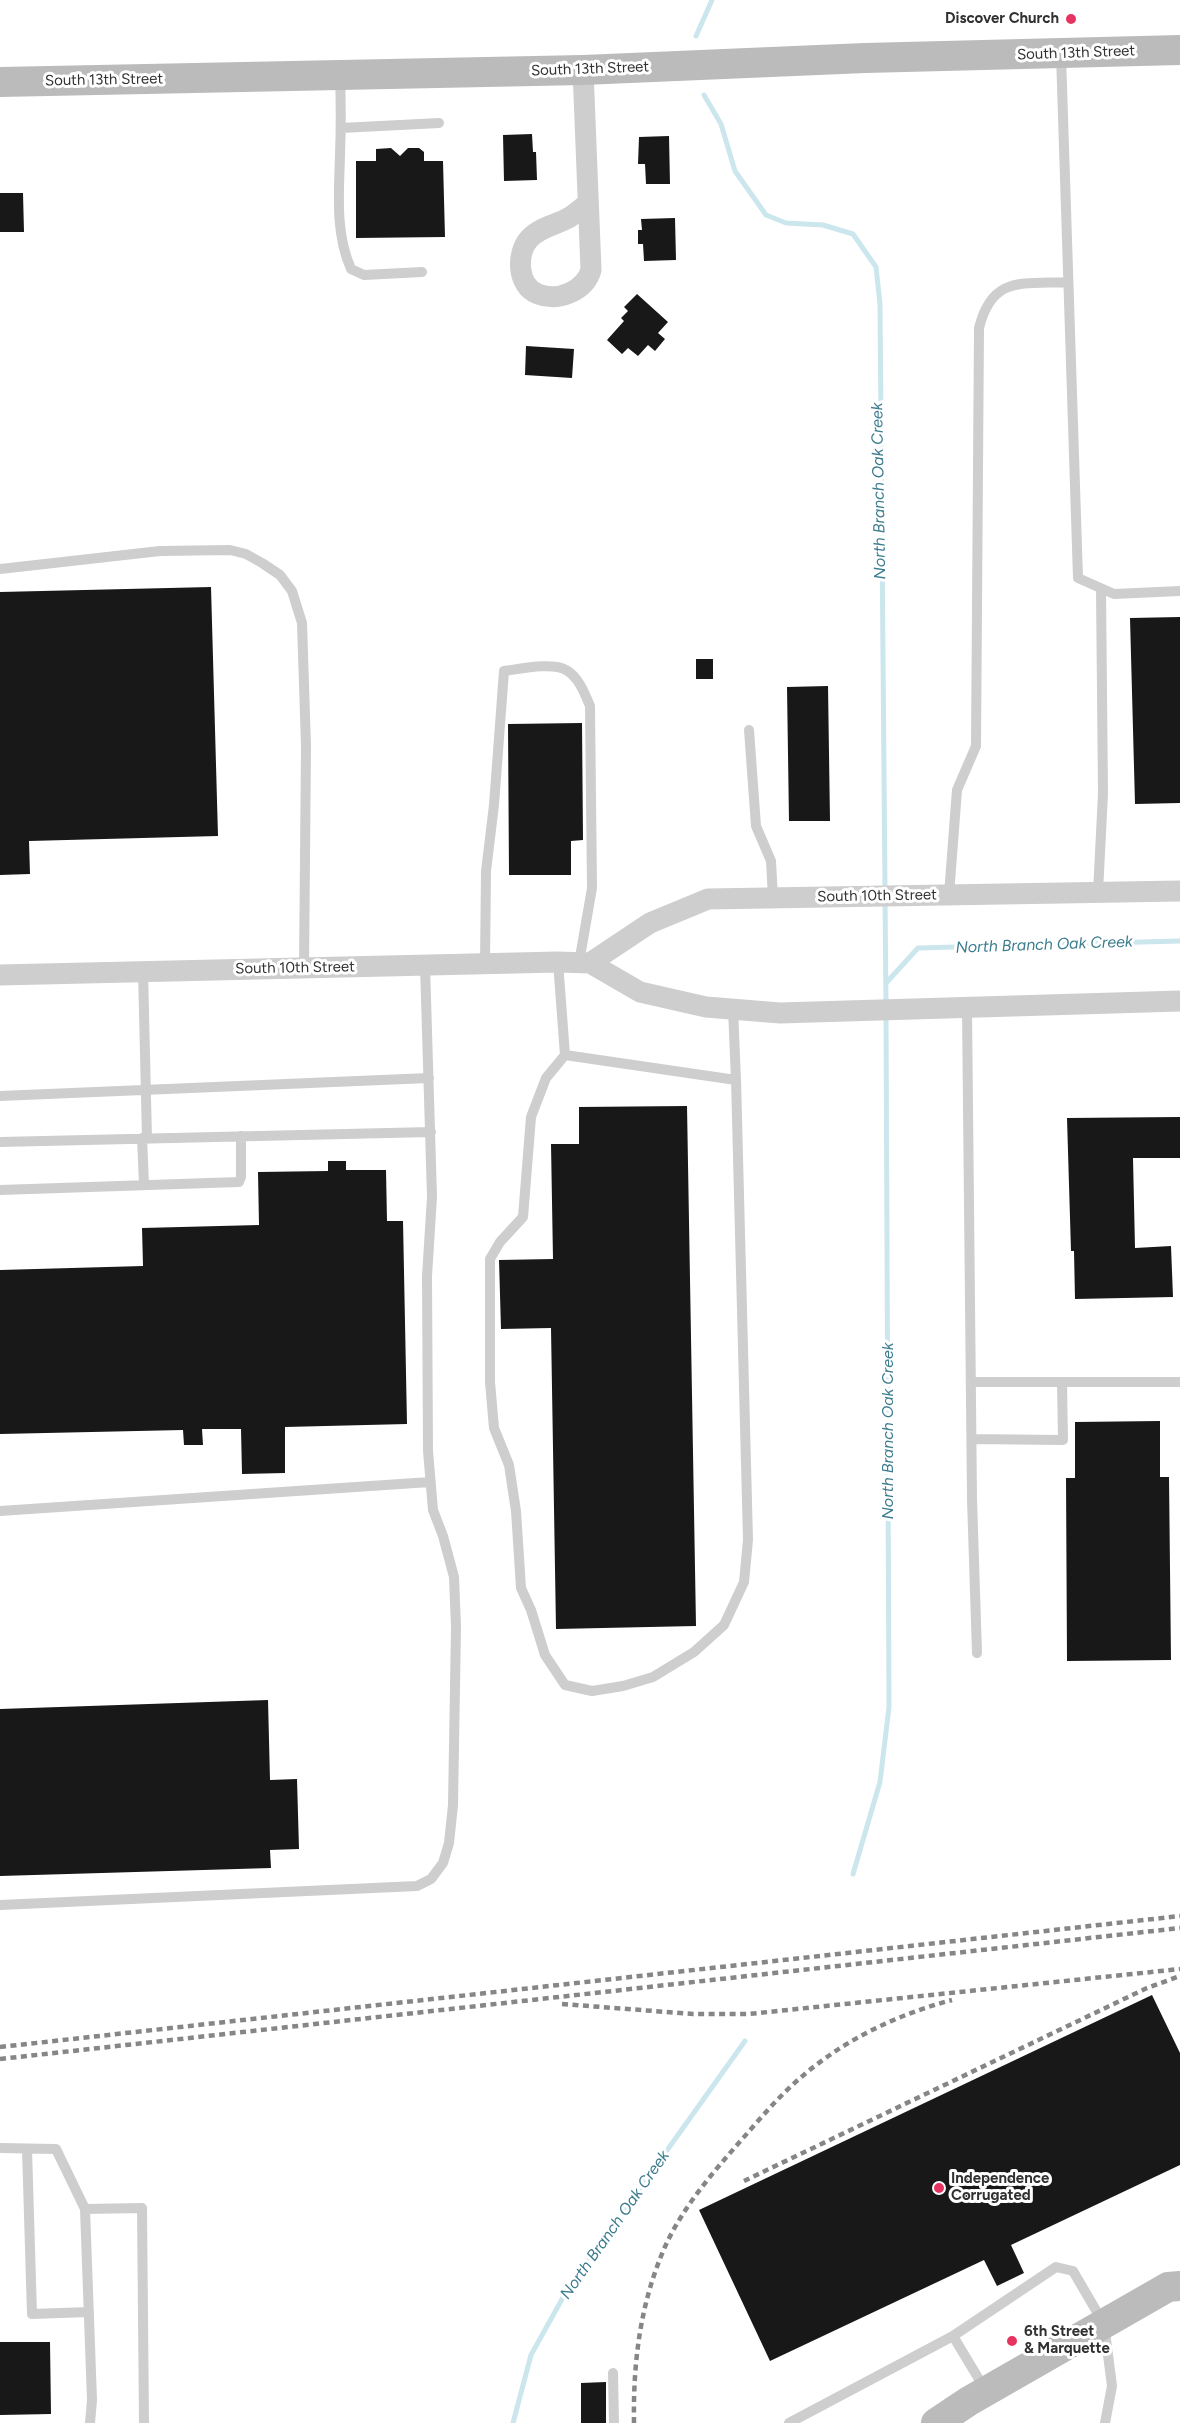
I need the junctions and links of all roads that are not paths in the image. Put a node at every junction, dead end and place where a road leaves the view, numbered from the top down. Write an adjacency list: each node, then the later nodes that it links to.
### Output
1 (1180, 50): 2 (street, South 13th Street)
2 (1061, 53): 3 (street, South 13th Street); 10 (lane)
3 (583, 70): 4 (street, South 13th Street); 8 (street)
4 (340, 76): 5 (street, South 13th Street); 7 (lane)
5 (0, 82)
6 (439, 123): 7 (lane)
7 (341, 128): 9 (lane)
8 (588, 203): 8 (street)
9 (422, 272)
10 (1067, 282): 12 (lane); 17 (lane)
11 (0, 569): 23 (lane)
12 (1101, 589): 13 (lane); 16 (lane)
13 (1180, 591)
14 (749, 729): 18 (lane)
15 (1180, 891): 16 (street, South 10th Street)
16 (1098, 892): 17 (street, South 10th Street)
17 (949, 895): 18 (street, South 10th Street)
18 (773, 898): 21 (street, South 10th Street)
19 (558, 962): 20 (street, South 10th Street); 21 (street, South 10th Street); 29 (lane)
20 (485, 963): 21 (lane); 22 (street, South 10th Street)
21 (585, 963): 28 (street, South 10th Street)
22 (425, 965): 23 (street, South 10th Street); 30 (lane)
23 (304, 968): 24 (street, South 10th Street)
24 (143, 971): 25 (street, South 10th Street); 32 (lane)
25 (0, 975)
26 (1180, 1001): 27 (street, South 10th Street)
27 (967, 1008): 28 (street, South 10th Street); 40 (lane)
28 (733, 1010): 31 (lane)
29 (566, 1055): 31 (lane); 31 (lane)
30 (429, 1078): 32 (lane); 34 (lane)
31 (736, 1080)
32 (146, 1090): 33 (lane); 36 (lane)
33 (0, 1096)
34 (431, 1132): 35 (lane); 44 (lane)
35 (241, 1136): 36 (lane); 38 (lane)
36 (145, 1138): 37 (lane); 38 (lane)
37 (0, 1142)
38 (144, 1184): 39 (lane)
39 (0, 1190)
40 (971, 1382): 41 (lane); 43 (lane)
41 (1062, 1382): 42 (lane); 43 (lane)
42 (1180, 1382)
43 (972, 1439): 46 (lane)
44 (430, 1482): 45 (lane); 47 (lane)
45 (0, 1511)
46 (977, 1653)
47 (0, 1905)
48 (0, 2148): 49 (lane)
49 (27, 2149): 50 (lane); 52 (lane)
50 (85, 2209): 52 (lane); 58 (lane)
51 (1180, 2286): 53 (street)
52 (89, 2312): 57 (lane)
53 (1104, 2324): 54 (lane); 56 (street); 62 (lane)
54 (953, 2336): 56 (lane); 60 (lane)
55 (614, 2373): 59 (lane)
56 (980, 2405): 61 (street)
57 (90, 2423)
58 (144, 2423)
59 (614, 2423)
60 (789, 2423)
61 (936, 2423)
62 (1105, 2423)

